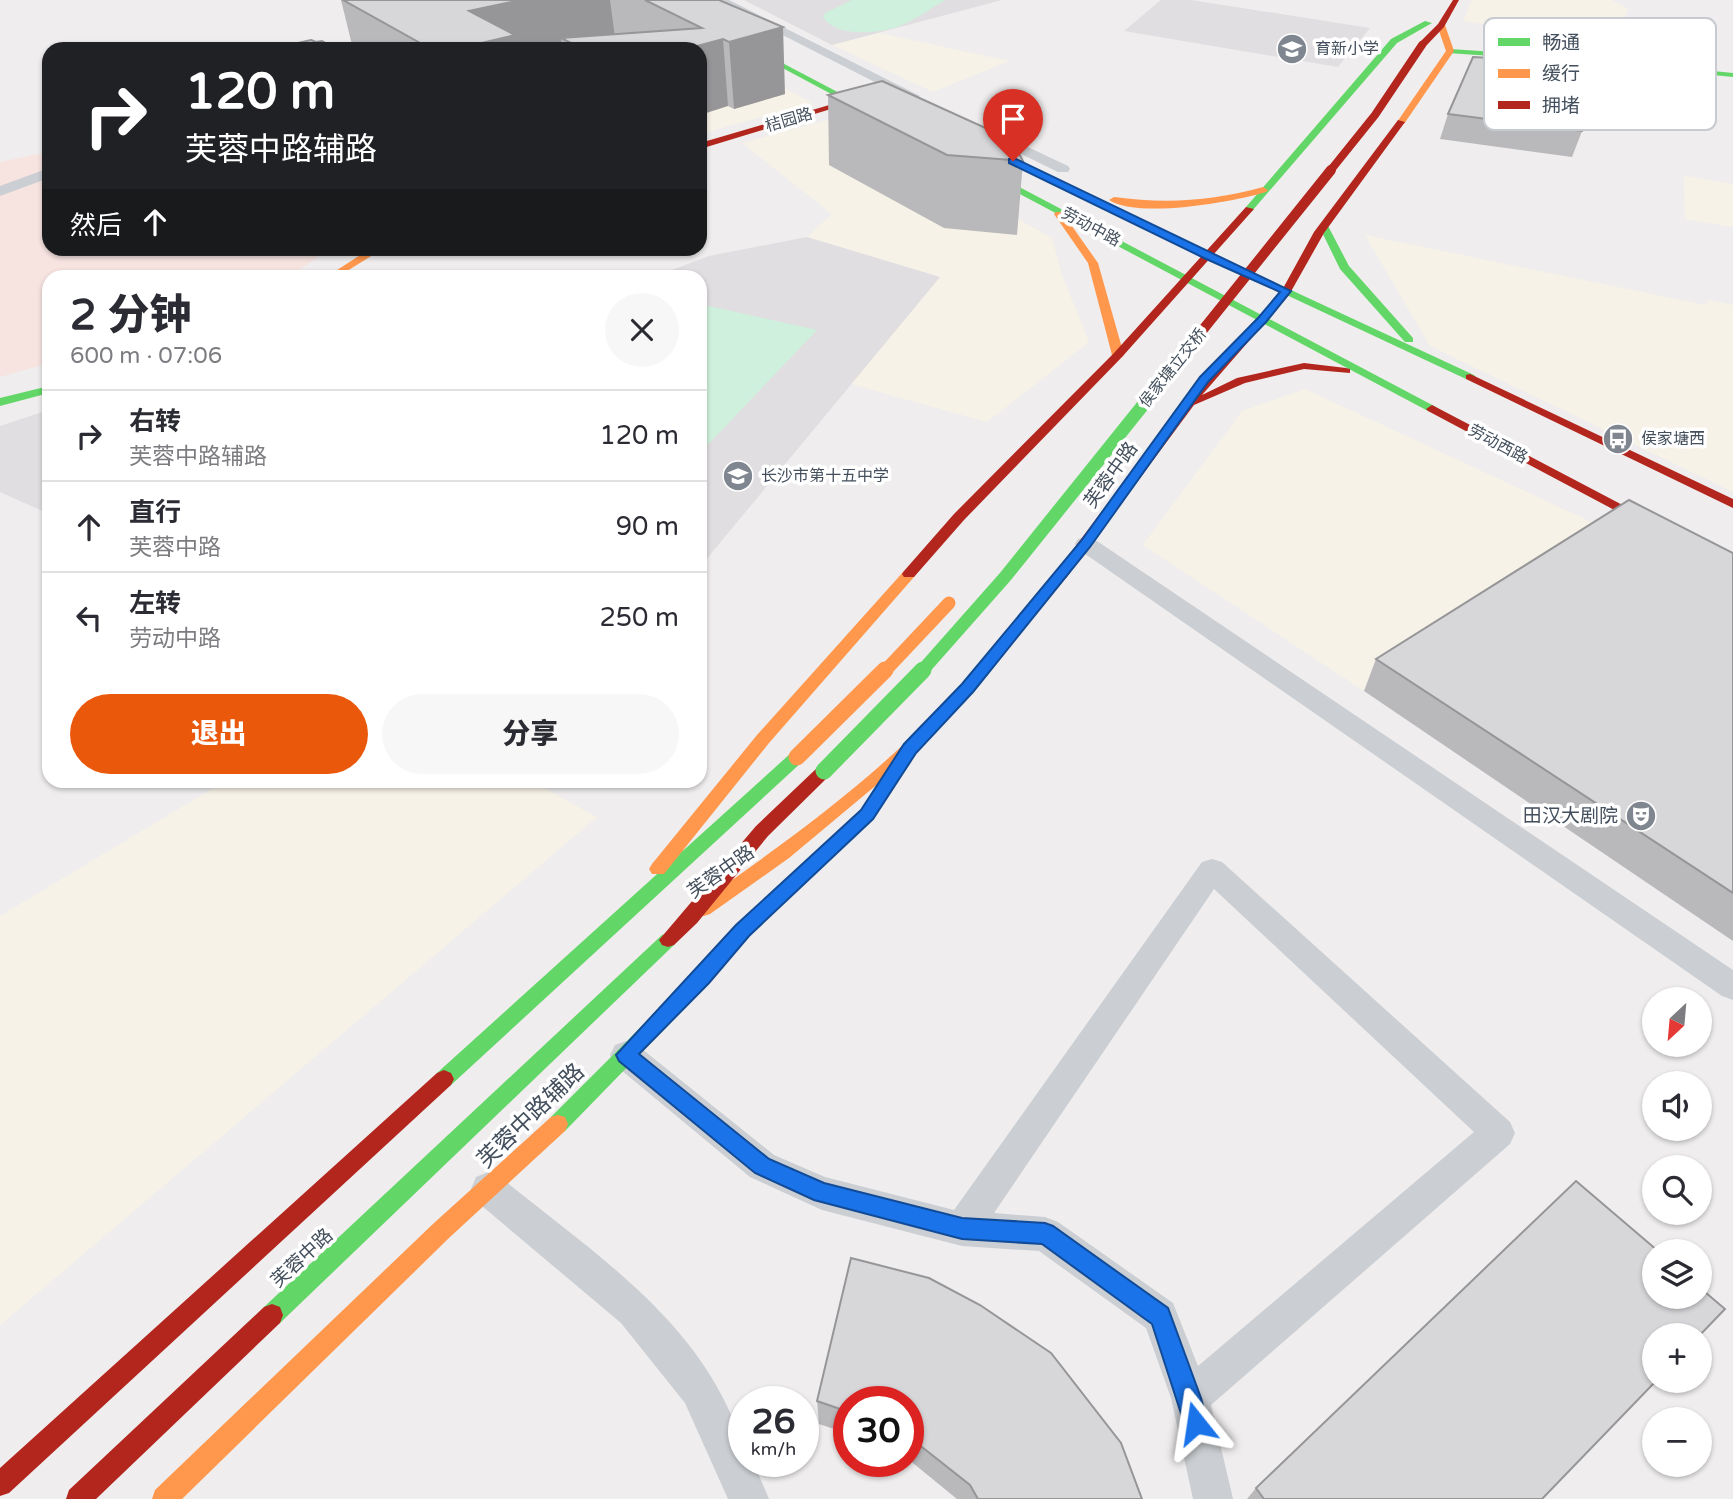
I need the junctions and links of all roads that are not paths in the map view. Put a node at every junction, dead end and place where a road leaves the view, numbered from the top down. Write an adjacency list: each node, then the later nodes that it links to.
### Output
1 (658, 0): 6 (main road)
2 (1440, 0): 5 (main road)
3 (1456, 0): 5 (main road)
4 (714, 3): 10 (main road); 12 (street)
5 (1435, 24): 8 (main road); 18 (main road); 21 (main road); 45 (main road, 侯家塘立交桥, bridge)
6 (745, 46): 7 (street); 11 (main road)
7 (723, 51)
8 (1450, 51): 9 (main road); 25 (main road, 芙蓉中路)
9 (1484, 53)
10 (878, 94): 11 (main road, 桔园路); 12 (main road)
11 (850, 102): 14 (main road); 16 (main road, 桔园路)
12 (918, 106)
13 (968, 123): 19 (street)
14 (898, 127)
15 (973, 141): 23 (main road, 劳动中路)
16 (707, 144)
17 (958, 158): 24 (main road, 劳动中路)
18 (1316, 163)
19 (1063, 169)
20 (42, 176): 22 (street)
21 (1263, 190): 23 (main road); 28 (main road)
22 (0, 191)
23 (1074, 191): 28 (main road, 劳动中路)
24 (1054, 207): 30 (main road, 劳动中路); 34 (main road)
25 (1324, 226): 31 (main road, 芙蓉中路); 35 (main road)
26 (1241, 252): 32 (main road, 侯家塘立交桥)
27 (366, 256): 29 (main road)
28 (1208, 256): 30 (main road, 芙蓉中路); 31 (main road, 劳动中路)
29 (343, 270)
30 (1186, 280): 33 (main road, 劳动中路); 34 (main road, 芙蓉中路)
31 (1286, 291): 33 (main road, 芙蓉中路); 35 (main road)
32 (1198, 303)
33 (1262, 320): 36 (main road, 劳动西路); 39 (main road, 芙蓉中路)
34 (1118, 355): 46 (main road, 芙蓉中路)
35 (1425, 356): 40 (main road)
36 (1361, 373): 39 (main road); 42 (main road, 劳动西路)
37 (42, 390): 38 (main road)
38 (0, 402)
39 (1188, 406): 41 (main road, 芙蓉中路)
40 (1733, 504)
41 (1086, 544): 44 (main road, 芙蓉中路); 47 (street)
42 (1733, 569)
43 (958, 592): 46 (main road, bridge)
44 (910, 748): 45 (main road, 芙蓉中路); 48 (main road, 芙蓉中路辅路)
45 (691, 918): 53 (main road, 芙蓉中路)
46 (615, 923): 52 (main road, 芙蓉中路)
47 (1733, 987)
48 (626, 1055): 49 (main road, 芙蓉中路辅路); 50 (street)
49 (488, 1189): 54 (main road, 芙蓉中路辅路); 55 (street)
50 (962, 1229): 51 (street); 51 (street)
51 (1190, 1398): 56 (street)
52 (0, 1484)
53 (78, 1499)
54 (164, 1499)
55 (749, 1499)
56 (1213, 1499)

